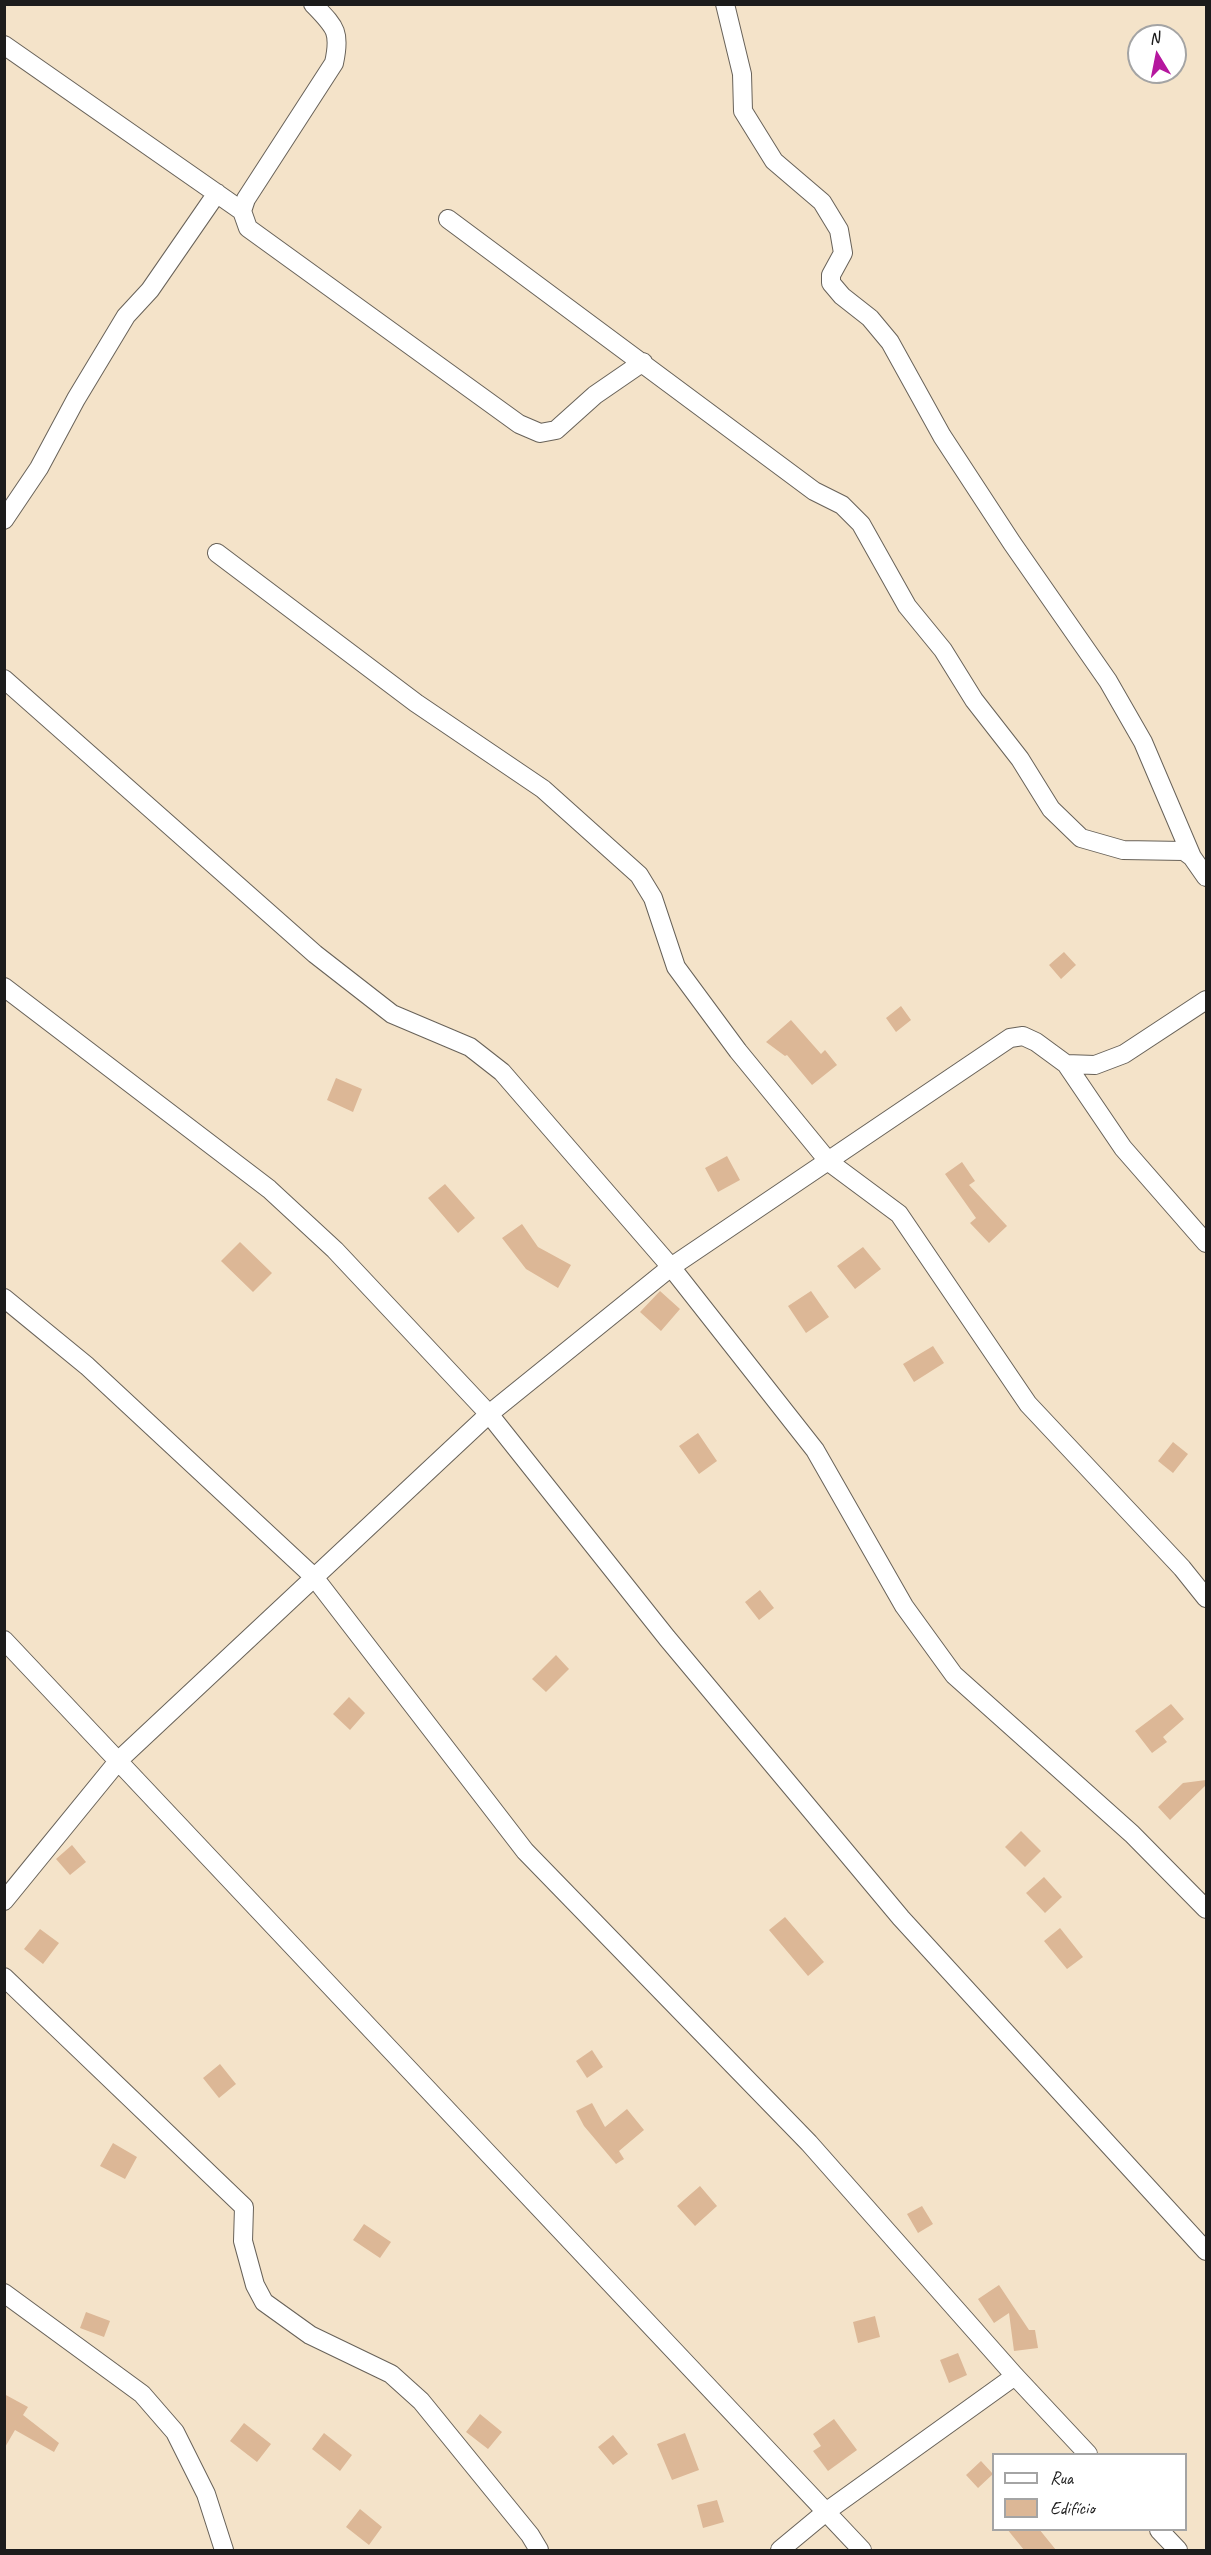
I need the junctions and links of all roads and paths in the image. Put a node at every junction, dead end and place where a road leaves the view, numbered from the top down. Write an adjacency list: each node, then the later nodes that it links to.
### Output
1 (313, 4): 5 (street)
2 (725, 4): 11 (street)
3 (4, 45): 4 (street)
4 (217, 193): 5 (street); 8 (street)
5 (242, 211): 7 (street)
6 (448, 219): 7 (street)
7 (644, 362): 11 (street)
8 (4, 520)
9 (217, 553): 16 (street)
10 (4, 679): 18 (street)
11 (1192, 857): 12 (street)
12 (1206, 877)
13 (4, 987): 20 (street)
14 (1206, 1000): 15 (street)
15 (1066, 1064): 16 (street); 17 (street)
16 (829, 1162): 18 (street); 22 (street)
17 (1206, 1243)
18 (671, 1267): 20 (street); 26 (street)
19 (4, 1298): 21 (street)
20 (489, 1414): 21 (street); 28 (street)
21 (314, 1577): 24 (street); 30 (street)
22 (1206, 1598)
23 (4, 1640): 24 (street)
24 (119, 1760): 25 (street); 32 (street)
25 (4, 1901)
26 (1206, 1909)
27 (4, 1977): 35 (street)
28 (1206, 2251)
29 (4, 2293): 34 (street)
30 (1015, 2376): 31 (street); 32 (street)
31 (1087, 2453)
32 (827, 2511): 36 (street); 37 (street)
33 (1161, 2531): 38 (street)
34 (224, 2550)
35 (539, 2550)
36 (780, 2550)
37 (862, 2550)
38 (1178, 2550)

